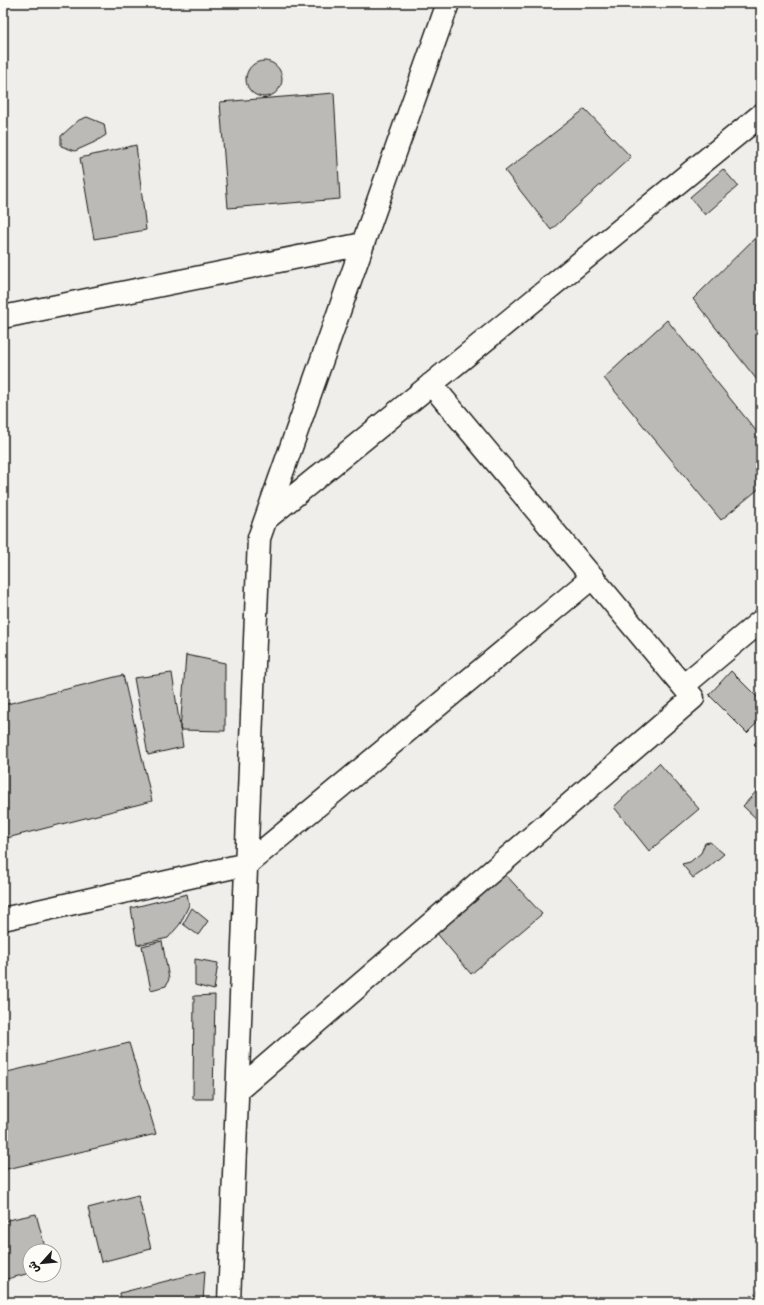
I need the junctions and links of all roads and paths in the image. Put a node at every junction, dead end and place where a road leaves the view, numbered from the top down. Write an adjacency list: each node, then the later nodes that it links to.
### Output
1 (448, 3): 3 (street)
2 (761, 115): 5 (street)
3 (363, 244): 4 (street); 6 (street)
4 (3, 317)
5 (431, 384): 6 (street); 7 (street)
6 (266, 519): 10 (street)
7 (593, 576): 9 (street); 10 (street)
8 (761, 622): 9 (street)
9 (683, 686): 12 (street)
10 (247, 864): 11 (street); 12 (street)
11 (3, 919)
12 (238, 1090): 14 (street)
13 (761, 1291): 15 (path)
14 (229, 1302)
15 (741, 1302)

